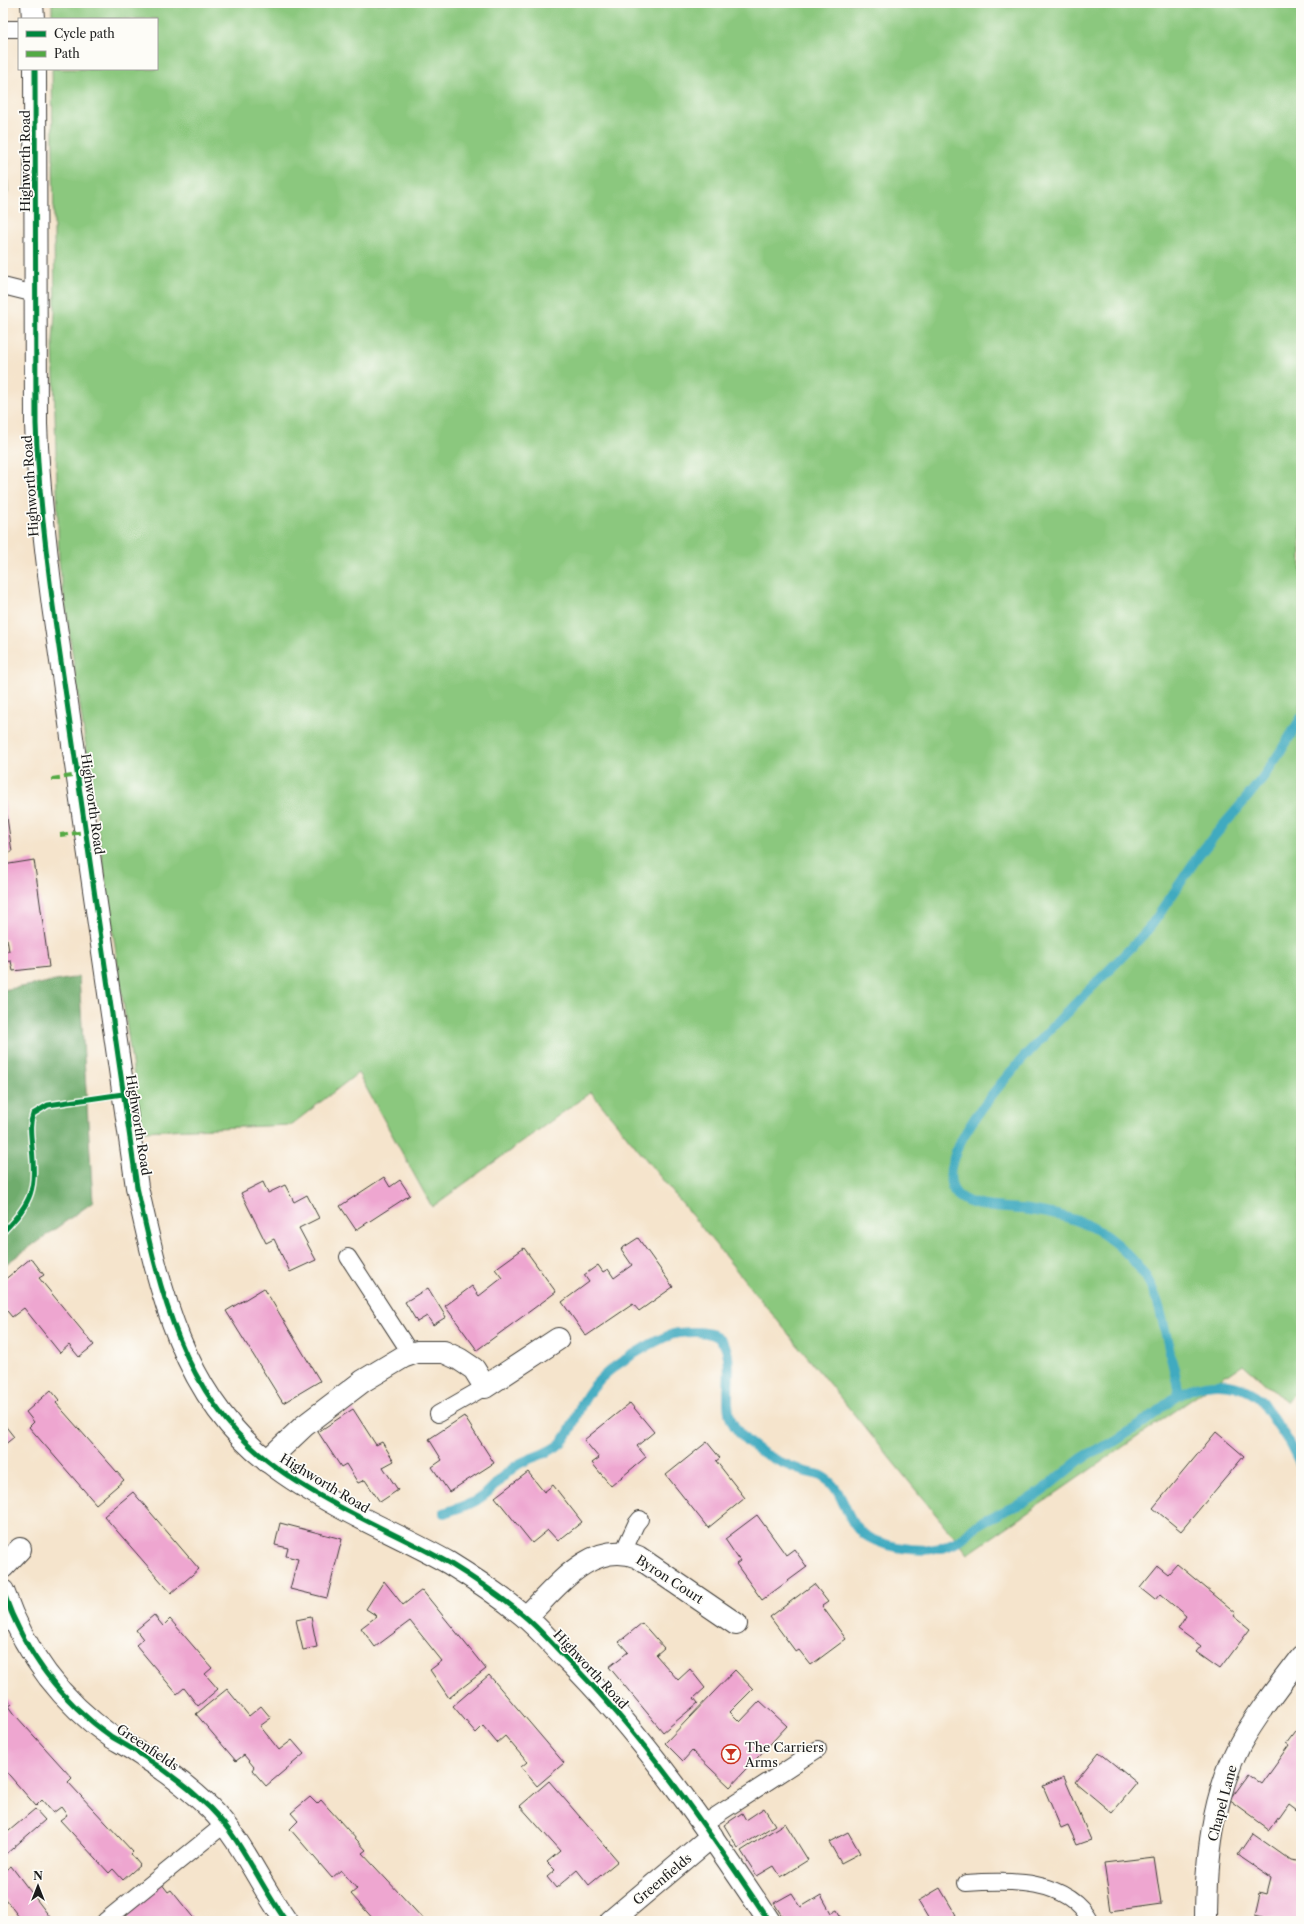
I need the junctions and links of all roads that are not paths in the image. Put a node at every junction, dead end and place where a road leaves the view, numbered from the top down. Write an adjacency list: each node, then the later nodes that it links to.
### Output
1 (32, 3): 2 (street)
2 (33, 18)
3 (3, 29): 4 (lane)
4 (18, 29)
5 (35, 70): 7 (street, Highworth Road)
6 (3, 286): 7 (lane)
7 (36, 294): 13 (street, Highworth Road)
8 (348, 1257): 10 (lane)
9 (558, 1339): 11 (street)
10 (411, 1354): 11 (street); 13 (street)
11 (486, 1387): 12 (lane)
12 (438, 1414)
13 (267, 1461): 19 (street, Highworth Road)
14 (640, 1520): 16 (lane)
15 (20, 1549): 17 (street)
16 (623, 1552): 19 (street, Byron Court); 20 (street, Byron Court)
17 (3, 1567)
18 (3, 1591): 23 (street, Greenfields)
19 (526, 1617): 24 (street, Highworth Road)
20 (736, 1624)
21 (1301, 1657): 31 (street, Chapel Lane)
22 (818, 1749): 24 (lane)
23 (225, 1824): 26 (lane); 27 (street, Greenfields)
24 (707, 1830): 28 (street, Greenfields); 29 (street, Highworth Road)
25 (966, 1883): 30 (lane)
26 (105, 1921)
27 (286, 1921)
28 (611, 1921)
29 (769, 1921)
30 (1090, 1921)
31 (1206, 1921)

